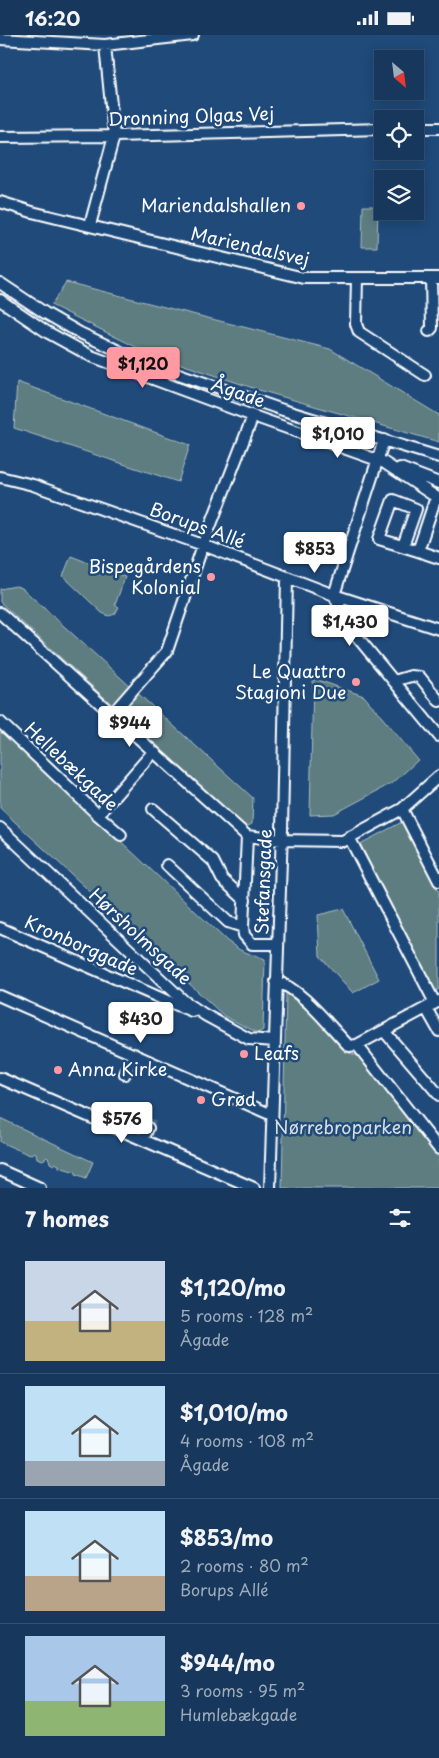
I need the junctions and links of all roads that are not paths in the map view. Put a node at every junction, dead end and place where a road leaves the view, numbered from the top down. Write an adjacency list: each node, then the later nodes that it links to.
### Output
1 (193, 35): 3 (street)
2 (0, 39): 3 (street)
3 (105, 45): 7 (street)
4 (424, 128): 5 (street)
5 (439, 128)
6 (374, 129): 7 (street, Dronning Olgas Vej)
7 (114, 136): 8 (street, Dronning Olgas Vej); 10 (street)
8 (0, 137)
9 (0, 202): 10 (street, Mariendalsvej)
10 (90, 225): 11 (street, Mariendalsvej)
11 (357, 278): 12 (street, Mariendalsvej); 16 (street)
12 (435, 278): 15 (street)
13 (0, 283): 18 (street, Ågade)
14 (0, 300): 17 (street, Ågade)
15 (429, 331)
16 (425, 375)
17 (253, 416): 20 (street, Ågade); 24 (street)
18 (384, 440): 19 (street, Ågade); 20 (street)
19 (439, 457)
20 (381, 461): 22 (street); 23 (street, Ågade); 29 (street)
21 (0, 477): 24 (street, Borups Allé)
22 (439, 483)
23 (438, 498): 26 (street)
24 (203, 545): 28 (street, Borups Allé); 34 (street)
25 (403, 547): 25 (street); 26 (street)
26 (418, 551): 27 (street)
27 (439, 558)
28 (288, 577): 29 (street, Borups Allé); 46 (street, Stefansgade)
29 (334, 595): 31 (street, Borups Allé); 32 (street)
30 (0, 613): 34 (street)
31 (439, 629)
32 (394, 681): 33 (street); 36 (street)
33 (439, 701)
34 (112, 714): 37 (street)
35 (0, 721): 41 (street, Hellebækgade)
36 (439, 736)
37 (152, 752): 41 (street); 44 (street)
38 (439, 777): 40 (street)
39 (153, 809): 49 (street)
40 (402, 809): 45 (street); 48 (street)
41 (98, 815): 43 (street, Hellebækgade)
42 (0, 828): 56 (street, Hørsholmsgade)
43 (121, 835)
44 (248, 836): 46 (street); 49 (street)
45 (350, 837): 46 (street); 55 (street)
46 (281, 840): 52 (street, Stefansgade)
47 (167, 865): 50 (street)
48 (439, 881)
49 (245, 901): 50 (street)
50 (243, 927): 52 (street)
51 (0, 928): 56 (street, Kronborggade)
52 (278, 945): 53 (street, Stefansgade)
53 (276, 981): 59 (street, Stefansgade); 60 (street)
54 (0, 996): 61 (street)
55 (434, 1004): 57 (street); 58 (street)
56 (204, 1015): 59 (street, Hørsholmsgade)
57 (384, 1031): 60 (street); 64 (street)
58 (439, 1031)
59 (274, 1041): 65 (street, Stefansgade)
60 (358, 1045): 68 (street)
61 (134, 1054): 62 (street); 65 (street)
62 (125, 1074)
63 (0, 1078): 67 (street)
64 (439, 1095)
65 (272, 1115): 72 (street, Stefansgade)
66 (148, 1128): 67 (street)
67 (143, 1140): 71 (street)
68 (439, 1149)
69 (0, 1170): 70 (street)
70 (40, 1188)
71 (254, 1188)
72 (270, 1188)

